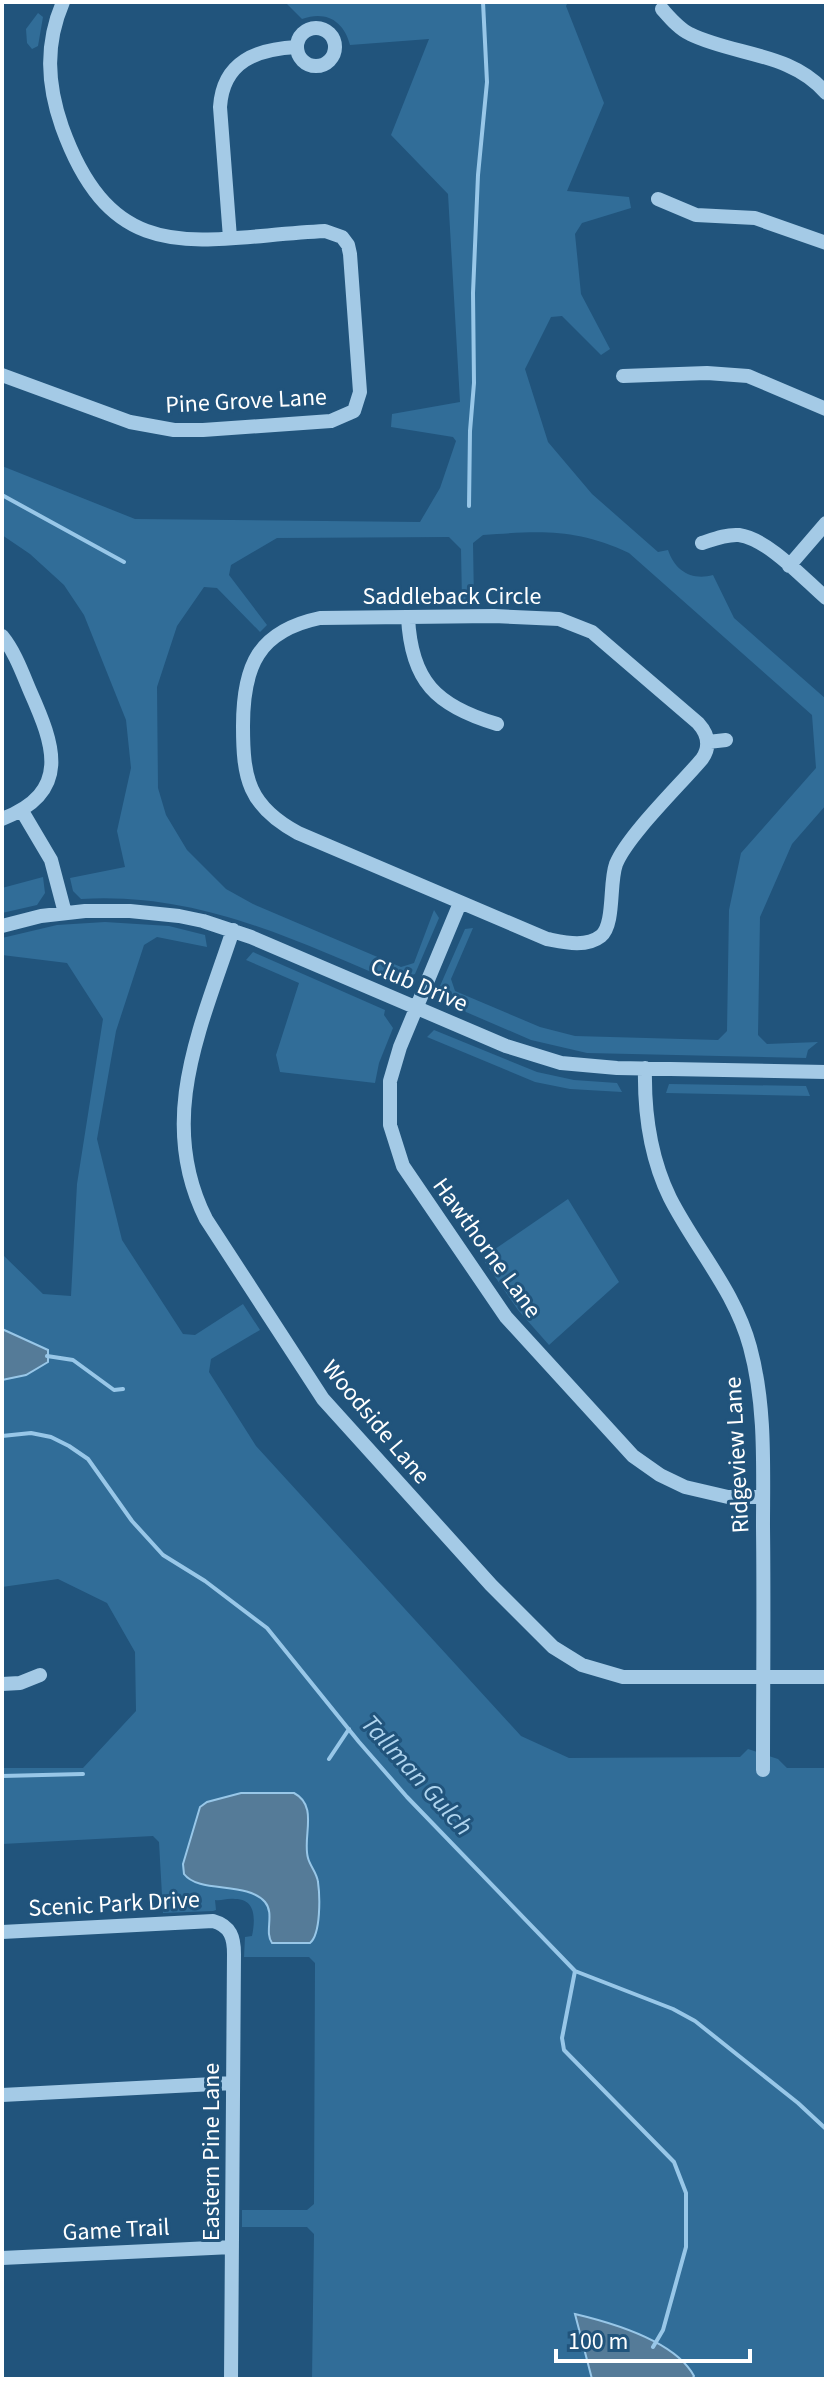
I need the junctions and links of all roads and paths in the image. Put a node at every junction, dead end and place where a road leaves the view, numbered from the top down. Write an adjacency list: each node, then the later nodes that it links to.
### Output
1 (63, 2): 6 (street)
2 (662, 9): 4 (street)
3 (297, 47): 6 (street)
4 (826, 93)
5 (658, 199): 7 (street)
6 (230, 238): 8 (street, Pine Grove Lane)
7 (826, 243)
8 (2, 375)
9 (623, 376): 10 (street)
10 (826, 409)
11 (826, 523): 13 (street)
12 (702, 543): 13 (street)
13 (789, 566): 14 (street)
14 (826, 598)
15 (408, 617): 17 (street); 19 (street, Saddleback Circle); 22 (street, Saddleback Circle)
16 (2, 636): 20 (street)
17 (497, 724)
18 (726, 740): 19 (street)
19 (708, 742): 22 (street, Saddleback Circle)
20 (22, 811): 21 (street); 23 (street)
21 (2, 819)
22 (460, 903): 26 (street, Hawthorne Lane)
23 (65, 913): 24 (street, Club Drive); 25 (street, Club Drive)
24 (2, 926)
25 (233, 930): 26 (street, Club Drive); 31 (street, Woodside Lane)
26 (417, 1008): 27 (street, Club Drive); 29 (street, Hawthorne Lane)
27 (645, 1068): 28 (street, Club Drive); 29 (street, Ridgeview Lane)
28 (826, 1072)
29 (763, 1497): 31 (street, Ridgeview Lane)
30 (40, 1675): 33 (street)
31 (763, 1677): 32 (street, Woodside Lane); 34 (street, Ridgeview Lane)
32 (826, 1677)
33 (2, 1684)
34 (763, 1770)
35 (232, 1922): 36 (street, Scenic Park Drive); 37 (street, Eastern Pine Lane)
36 (2, 1932)
37 (233, 2083): 38 (street); 39 (street, Eastern Pine Lane)
38 (2, 2095)
39 (232, 2247): 40 (street, Game Trail); 41 (street, Eastern Pine Lane)
40 (2, 2258)
41 (231, 2379)

